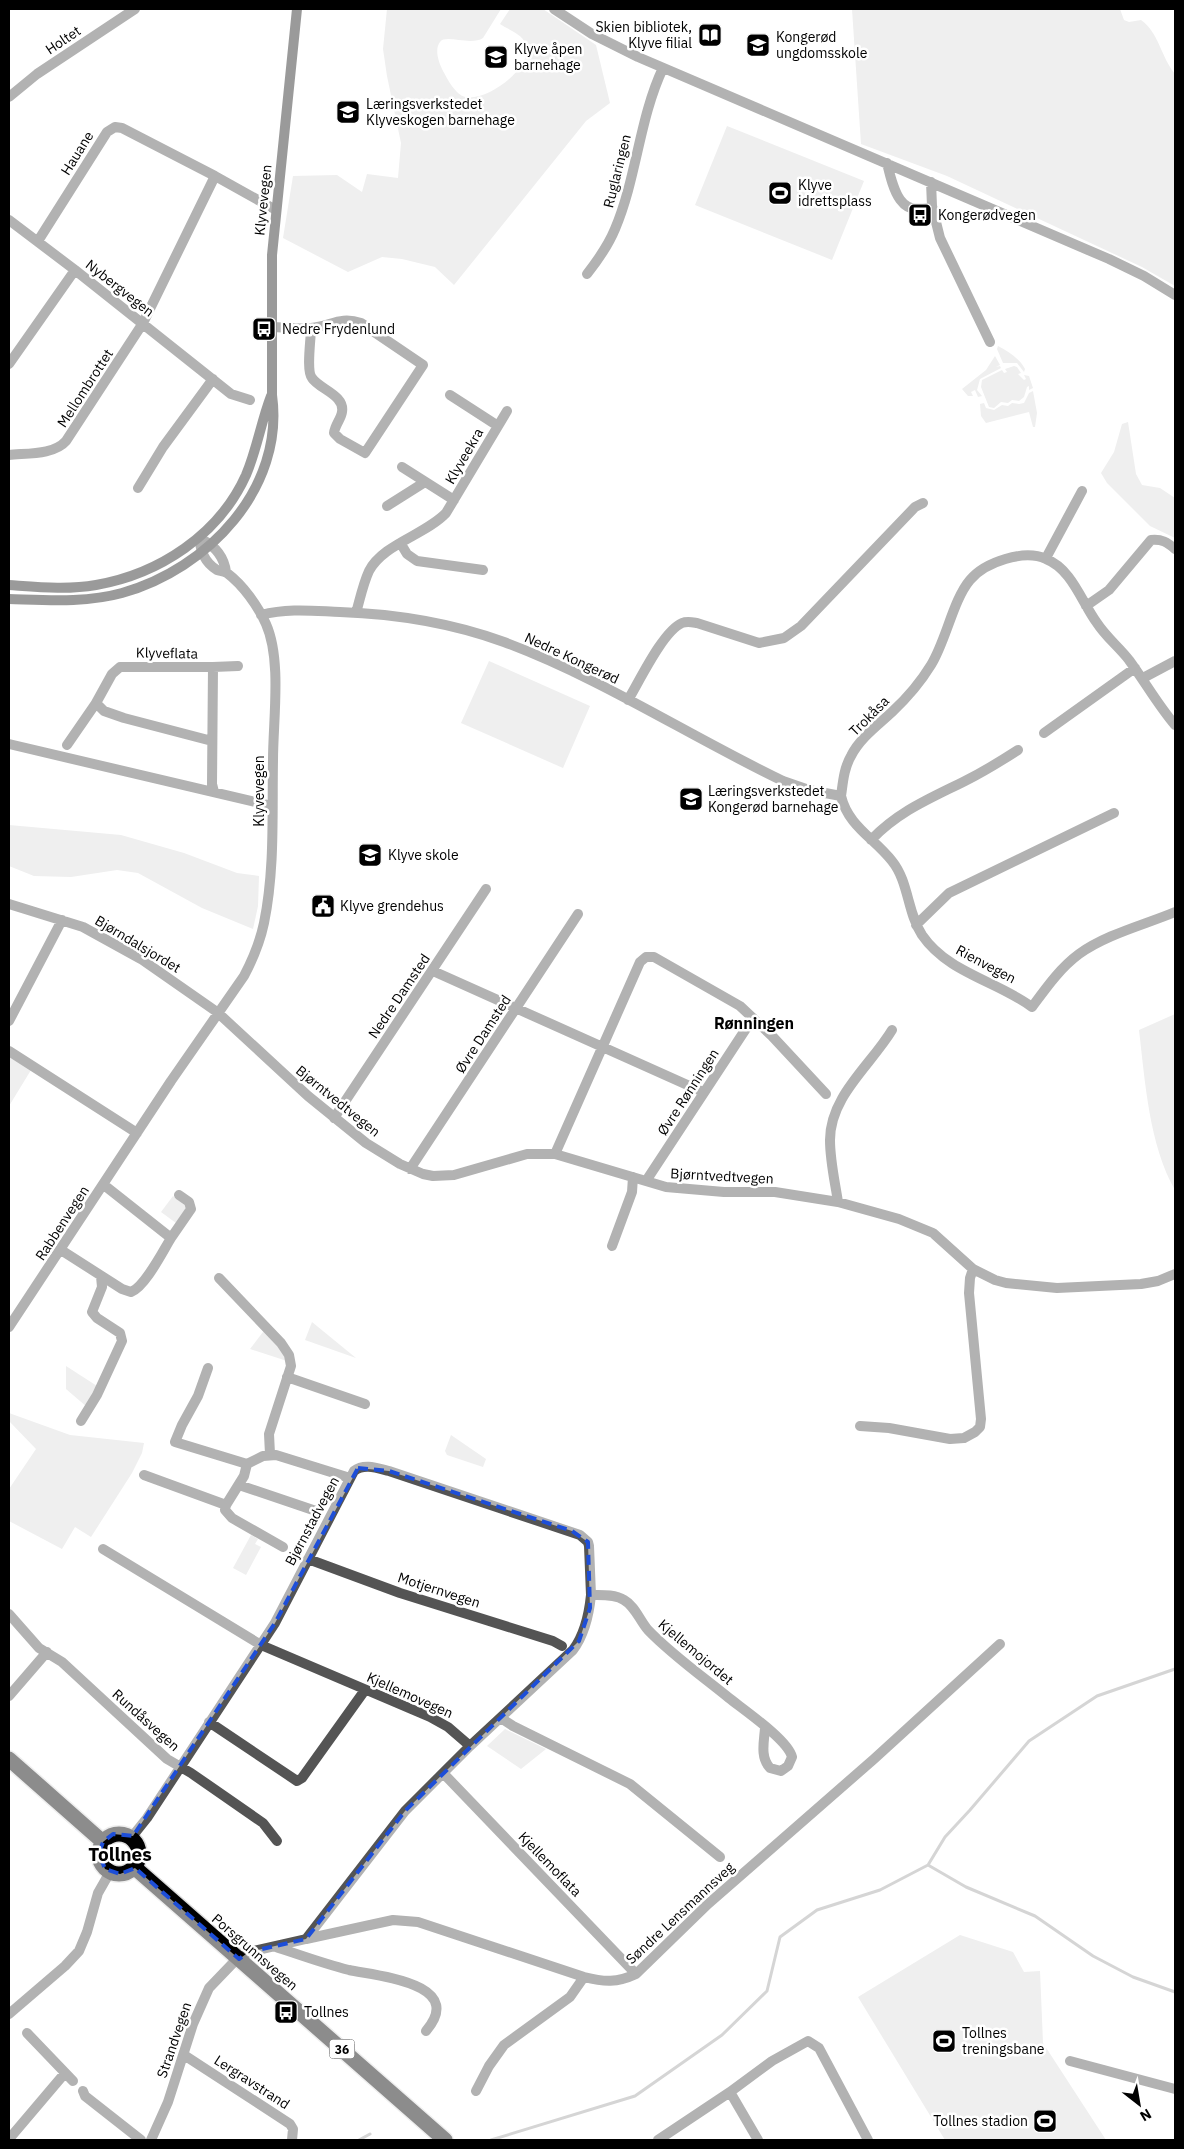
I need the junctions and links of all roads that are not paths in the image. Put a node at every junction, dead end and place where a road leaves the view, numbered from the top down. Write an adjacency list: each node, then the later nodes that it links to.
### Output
1 (135, 9): 5 (street, Holtet)
2 (296, 9): 10 (main road, Klyvevegen)
3 (554, 9): 4 (street)
4 (662, 68): 6 (street); 14 (street, Ruglaringen)
5 (9, 97)
6 (887, 163): 8 (street); 9 (street)
7 (215, 176): 10 (street, Hauane); 12 (street, Hauane); 16 (street)
8 (931, 182): 9 (street); 15 (street)
9 (932, 206): 19 (street)
10 (276, 210): 17 (main road, Klyvevegen)
11 (9, 220): 12 (street, Nybergvegen)
12 (38, 241): 13 (street, Nybergvegen)
13 (76, 270): 16 (street, Nybergvegen); 20 (street)
14 (587, 274)
15 (1175, 295)
16 (143, 323): 21 (street, Nybergvegen); 27 (street, Mellombrottet)
17 (272, 327): 18 (street); 22 (main road, Klyvevegen)
18 (311, 328): 18 (street)
19 (990, 342)
20 (9, 364)
21 (213, 379): 24 (street, Nybergvegen); 30 (street)
22 (272, 395): 35 (main road, Klyvevegen); 36 (main road, Klyvevegen)
23 (450, 395): 26 (street, Klyveekra)
24 (250, 400)
25 (506, 411): 26 (street, Klyveekra)
26 (498, 426): 32 (street, Klyveekra)
27 (9, 455)
28 (402, 467): 29 (street, Klyveekra)
29 (425, 482): 32 (street, Klyveekra); 34 (street, Klyveekra)
30 (138, 488)
31 (1082, 491): 40 (street)
32 (454, 500): 37 (street, Klyveekra)
33 (923, 503): 53 (street, Nedre Kongerød)
34 (387, 506)
35 (199, 538): 36 (street); 39 (street); 43 (main road, Klyvevegen)
36 (212, 544): 39 (main road, Klyvevegen); 42 (street, Klyvevegen)
37 (400, 544): 41 (street); 46 (street, Klyveekra)
38 (1175, 549): 45 (street)
39 (201, 554): 42 (street, Klyvevegen); 44 (main road, Klyvevegen)
40 (1046, 558): 45 (street); 62 (street, Trokåsa)
41 (484, 570)
42 (226, 572): 47 (street, Klyvevegen)
43 (9, 585)
44 (9, 599)
45 (1086, 606): 51 (street)
46 (356, 613): 47 (street, Nedre Kongerød); 53 (street, Nedre Kongerød)
47 (262, 615): 63 (street, Klyvevegen)
48 (1175, 661): 52 (street)
49 (238, 666): 50 (street)
50 (213, 667): 54 (street, Klyveflata); 57 (street, Klyveflata)
51 (1135, 668): 52 (street); 56 (street)
52 (1142, 678): 55 (street)
53 (628, 700): 62 (street)
54 (96, 703): 57 (street); 59 (street, Klyveflata)
55 (1175, 725)
56 (1044, 733)
57 (212, 741): 61 (street, Klyveflata)
58 (9, 744): 61 (street)
59 (67, 745)
60 (1018, 750): 65 (street)
61 (214, 792): 63 (street)
62 (841, 796): 65 (street, Rienvegen)
63 (272, 806): 74 (street, Klyvevegen)
64 (1114, 813): 71 (street)
65 (871, 840): 71 (street, Rienvegen)
66 (486, 889): 72 (street, Nedre Damsted)
67 (9, 904): 70 (street, Bjørndalsjordet)
68 (1175, 912): 71 (street, Rienvegen)
69 (578, 914): 73 (street, Øvre Damsted)
70 (62, 920): 74 (street, Bjørndalsjordet); 76 (street)
71 (916, 925)
72 (433, 971): 73 (street); 82 (street, Nedre Damsted)
73 (516, 1009): 78 (street); 85 (street, Øvre Damsted)
74 (217, 1012): 82 (street, Bjørntvedtvegen); 83 (street, Rabbenvegen)
75 (753, 1018): 78 (street); 80 (street, Øvre Rønningen); 81 (street)
76 (9, 1021)
77 (892, 1030): 90 (street)
78 (602, 1047): 80 (street); 84 (street)
79 (9, 1051): 83 (street)
80 (703, 1092): 87 (street, Øvre Rønningen)
81 (826, 1094)
82 (334, 1118): 85 (street, Bjørntvedtvegen)
83 (137, 1133): 88 (street, Rabbenvegen)
84 (555, 1154): 85 (street, Bjørntvedtvegen); 86 (street, Bjørntvedtvegen)
85 (410, 1169)
86 (633, 1177): 87 (street, Bjørntvedtvegen); 92 (street)
87 (646, 1181): 90 (street, Bjørntvedtvegen)
88 (104, 1185): 91 (street); 93 (street, Rabbenvegen)
89 (179, 1195): 91 (street)
90 (838, 1202): 94 (street, Bjørntvedtvegen)
91 (171, 1238): 96 (street)
92 (612, 1246)
93 (61, 1250): 96 (street); 98 (street, Rabbenvegen)
94 (973, 1269): 95 (street, Bjørntvedtvegen); 103 (street)
95 (1175, 1274)
96 (101, 1276): 102 (street)
97 (219, 1278): 100 (street)
98 (9, 1327)
99 (208, 1368): 105 (street)
100 (287, 1377): 101 (street); 104 (street)
101 (365, 1404)
102 (81, 1421)
103 (860, 1426)
104 (270, 1454): 105 (street); 107 (street)
105 (247, 1464): 108 (street)
106 (144, 1475): 109 (street)
107 (350, 1478): 113 (street, Bjørnstadvegen); 114 (street, Bjørnstadvegen)
108 (238, 1485): 109 (street); 110 (street)
109 (226, 1505): 111 (street)
110 (316, 1510)
111 (283, 1547)
112 (103, 1549): 117 (street, Kjellemovegen)
113 (308, 1560): 117 (street, Bjørnstadvegen); 118 (street, Motjernvegen)
114 (591, 1595): 122 (street); 124 (street, Kjellemojordet)
115 (9, 1614): 119 (street, Rundåsvegen)
116 (1000, 1644): 138 (street, Søndre Lensmannsveg)
117 (261, 1645): 120 (street, Kjellemovegen); 123 (street, Bjørnstadvegen)
118 (562, 1646)
119 (47, 1652): 121 (street); 127 (street, Rundåsvegen)
120 (365, 1690): 123 (street); 125 (street, Kjellemovegen)
121 (9, 1696)
122 (501, 1718): 125 (street); 132 (street)
123 (209, 1722): 127 (street, Bjørnstadvegen)
124 (765, 1728)
125 (470, 1746): 128 (street)
126 (9, 1759): 131 (highway)
127 (180, 1767): 129 (street, Bjørnstadvegen); 130 (street, Rundåsvegen)
128 (443, 1773): 135 (street); 138 (street, Kjellemoflata)
129 (131, 1838): 131 (highway); 133 (highway)
130 (277, 1841)
131 (103, 1842): 134 (highway)
132 (720, 1857)
133 (134, 1867): 134 (highway); 137 (highway, Porsgrunnsvegen / 36)
134 (110, 1872): 140 (street)
135 (306, 1939): 136 (street); 139 (street, Søndre Lensmannsveg)
136 (275, 1946): 137 (street); 141 (street)
137 (239, 1959): 143 (street, Strandvegen); 155 (highway, Porsgrunnsvegen / 36)
138 (636, 1974): 139 (street, Søndre Lensmannsveg)
139 (584, 1977): 149 (street)
140 (9, 2014)
141 (426, 2031)
142 (27, 2033): 145 (street)
143 (184, 2055): 153 (street, Strandvegen); 154 (street, Lergravstrand)
144 (1070, 2061): 147 (street)
145 (65, 2073): 146 (street); 151 (street)
146 (73, 2081)
147 (1175, 2089)
148 (83, 2091): 152 (street)
149 (476, 2091)
150 (730, 2092): 156 (street); 157 (street); 158 (street)
151 (9, 2139)
152 (141, 2140)
153 (151, 2140)
154 (292, 2140)
155 (445, 2140)
156 (658, 2140)
157 (758, 2140)
158 (868, 2140)

